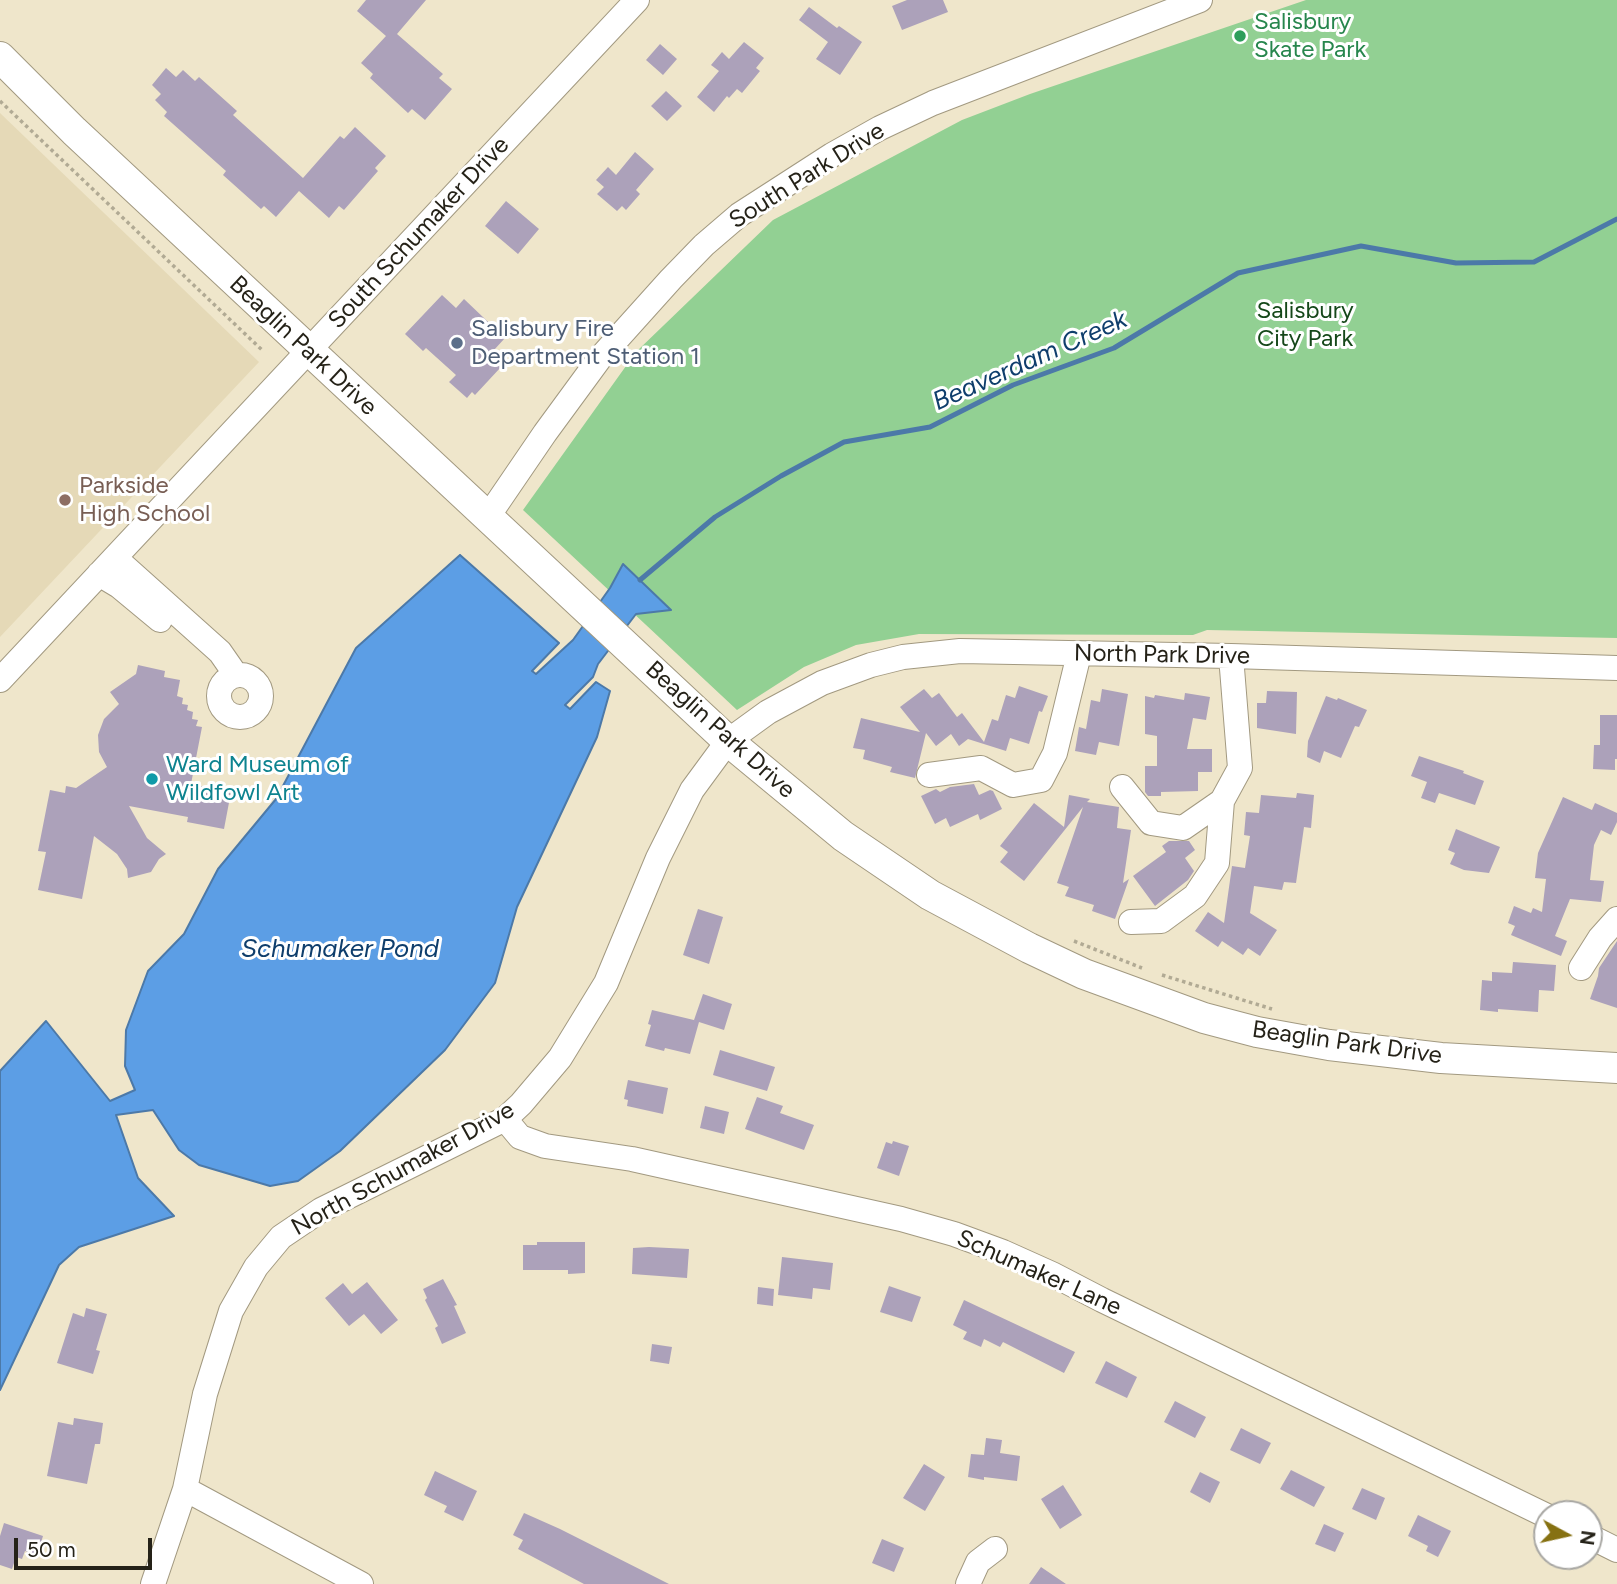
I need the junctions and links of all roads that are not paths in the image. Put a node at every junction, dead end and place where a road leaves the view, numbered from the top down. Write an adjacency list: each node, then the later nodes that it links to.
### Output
1 (637, 0): 4 (street, South Schumaker Drive)
2 (1200, 0): 5 (street, South Park Drive)
3 (0, 57): 4 (main road, Beaglin Park Drive)
4 (308, 350): 5 (main road, Beaglin Park Drive); 6 (street, South Schumaker Drive)
5 (487, 518): 12 (main road, Beaglin Park Drive)
6 (107, 566): 10 (street); 11 (street, South Schumaker Drive)
7 (1079, 654): 8 (street, North Park Drive); 12 (street, North Park Drive); 13 (street)
8 (1231, 656): 9 (street, North Park Drive); 15 (street)
9 (1617, 668)
10 (230, 678)
11 (0, 680)
12 (728, 741): 19 (main road, Beaglin Park Drive); 20 (street, North Schumaker Drive)
13 (929, 775)
14 (1122, 787): 15 (street)
15 (1222, 801): 17 (street)
16 (1617, 919): 18 (street)
17 (1131, 922)
18 (1581, 968)
19 (1617, 1068)
20 (505, 1119): 21 (street, North Schumaker Drive); 22 (street, Schumaker Lane)
21 (186, 1489): 24 (street, North Schumaker Drive); 25 (street)
22 (1533, 1509)
23 (995, 1549): 26 (street)
24 (153, 1584)
25 (361, 1584)
26 (968, 1584)

